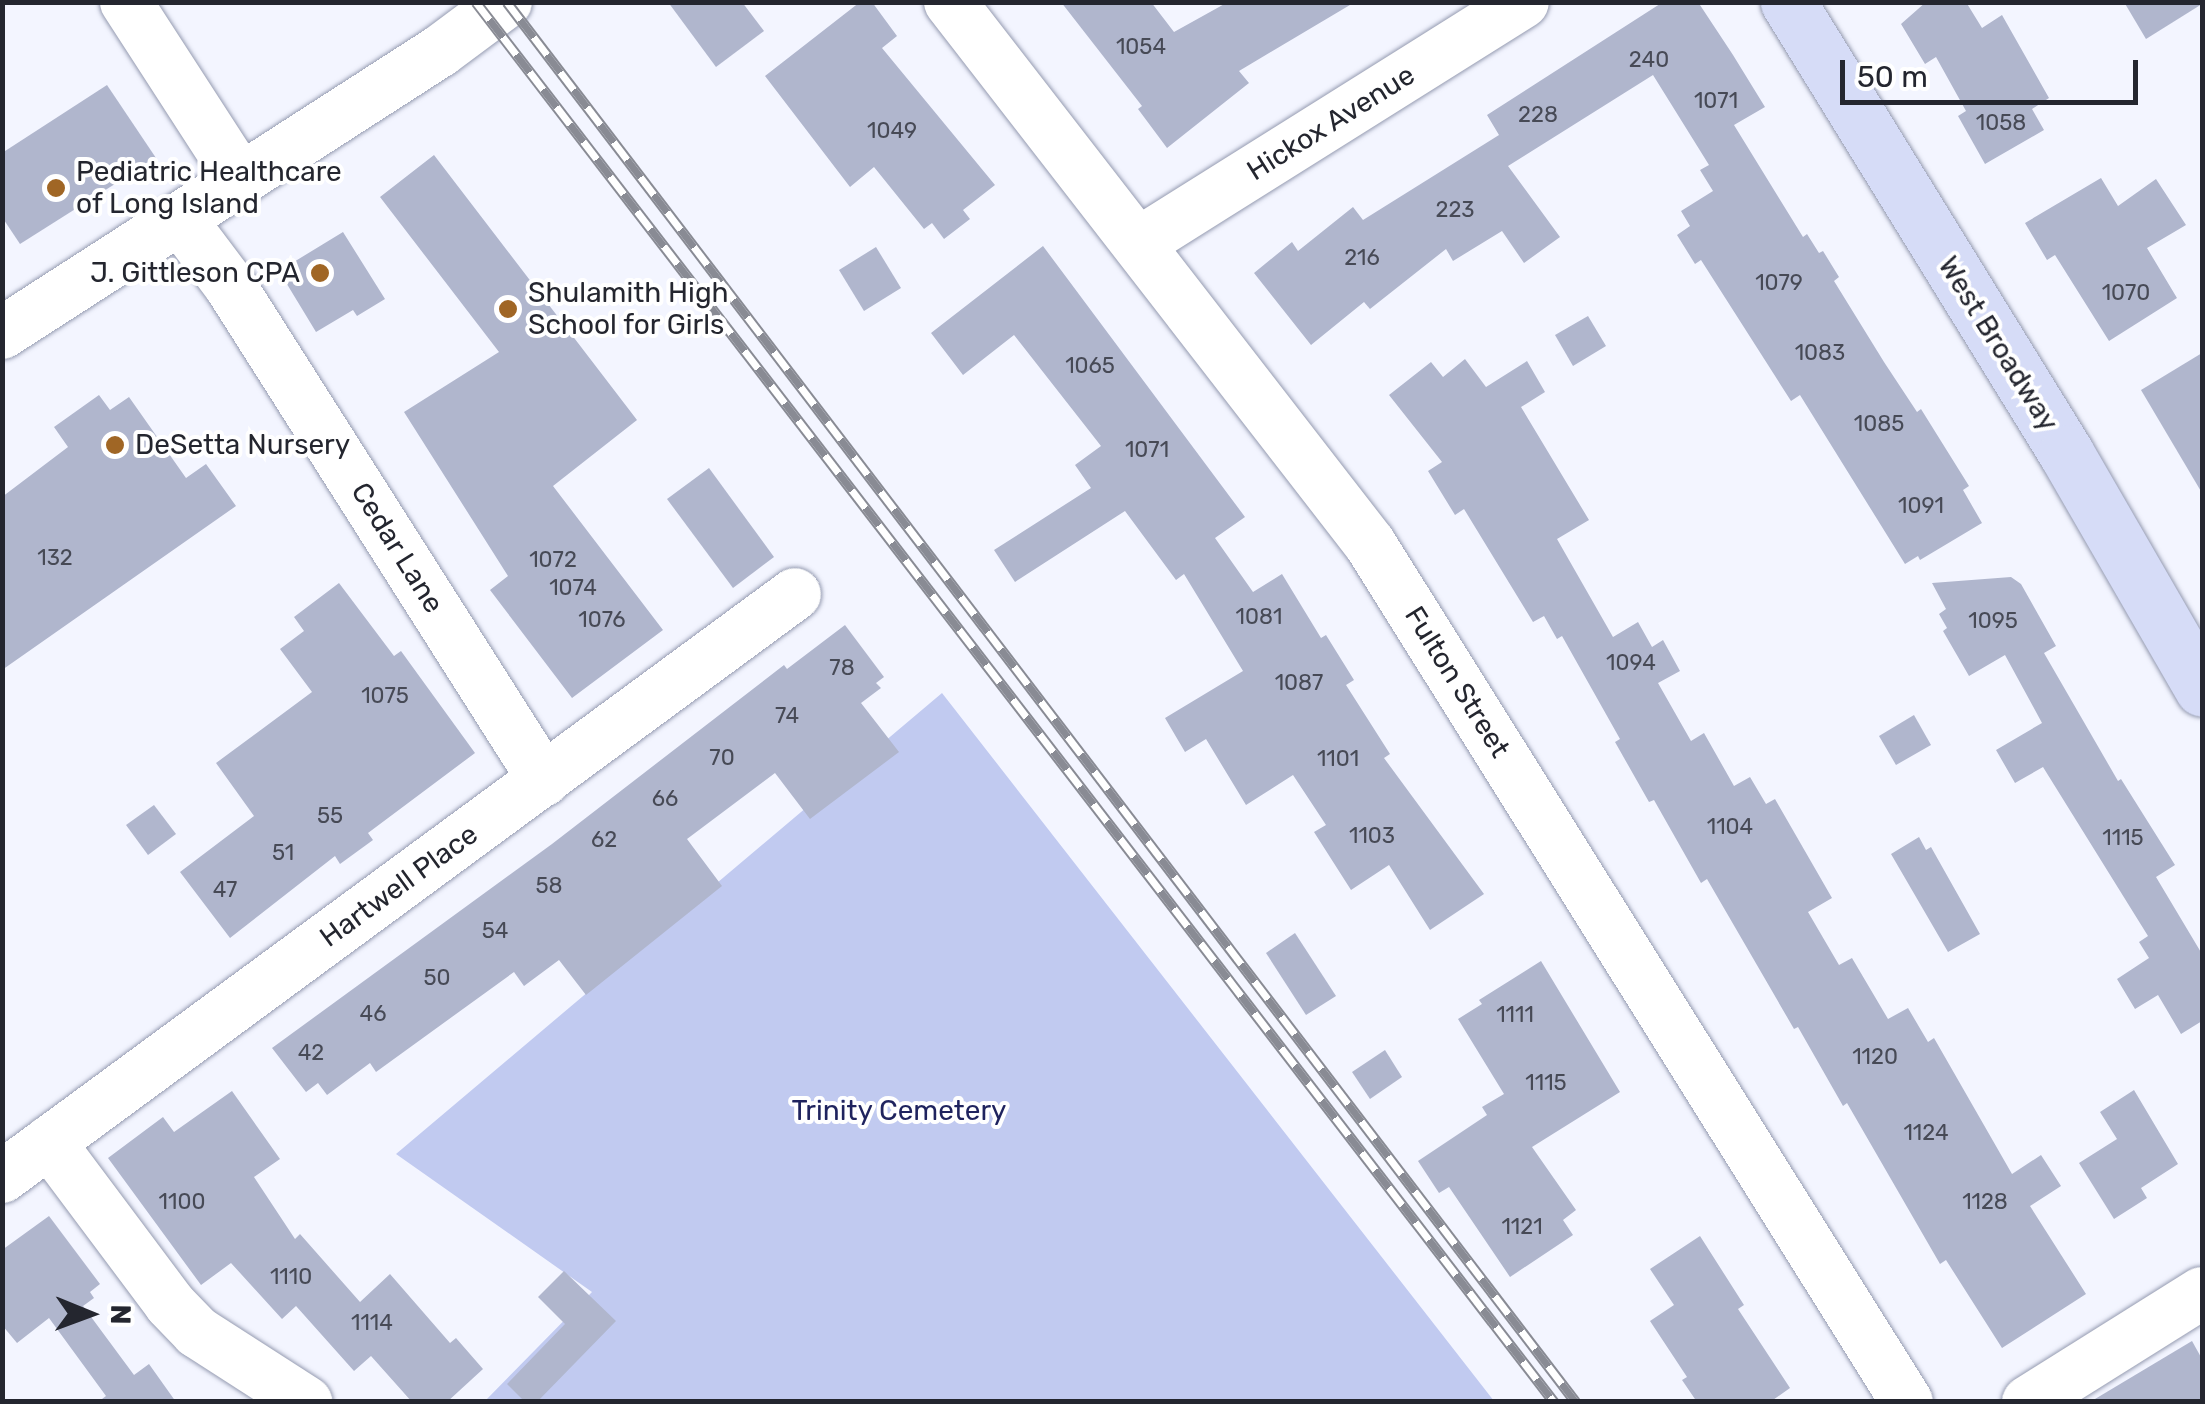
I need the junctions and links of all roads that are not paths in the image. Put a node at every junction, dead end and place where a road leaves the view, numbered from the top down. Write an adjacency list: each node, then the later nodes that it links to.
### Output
1 (126, 2): 6 (street)
2 (506, 2): 6 (street)
3 (950, 2): 8 (street, Fulton Street)
4 (1522, 2): 8 (street, Hickox Avenue)
5 (1788, 2): 11 (main road, West Broadway)
6 (240, 180): 7 (street)
7 (180, 219): 9 (street); 12 (street, Cedar Lane)
8 (1138, 243): 17 (street, Fulton Street)
9 (2, 333)
10 (795, 594): 12 (street, Hartwell Place)
11 (2202, 688)
12 (544, 780): 13 (street, Hartwell Place)
13 (49, 1142): 14 (street, Hartwell Place); 16 (street)
14 (2, 1176)
15 (2202, 1293): 18 (street)
16 (306, 1402)
17 (1907, 1402)
18 (2028, 1402)

